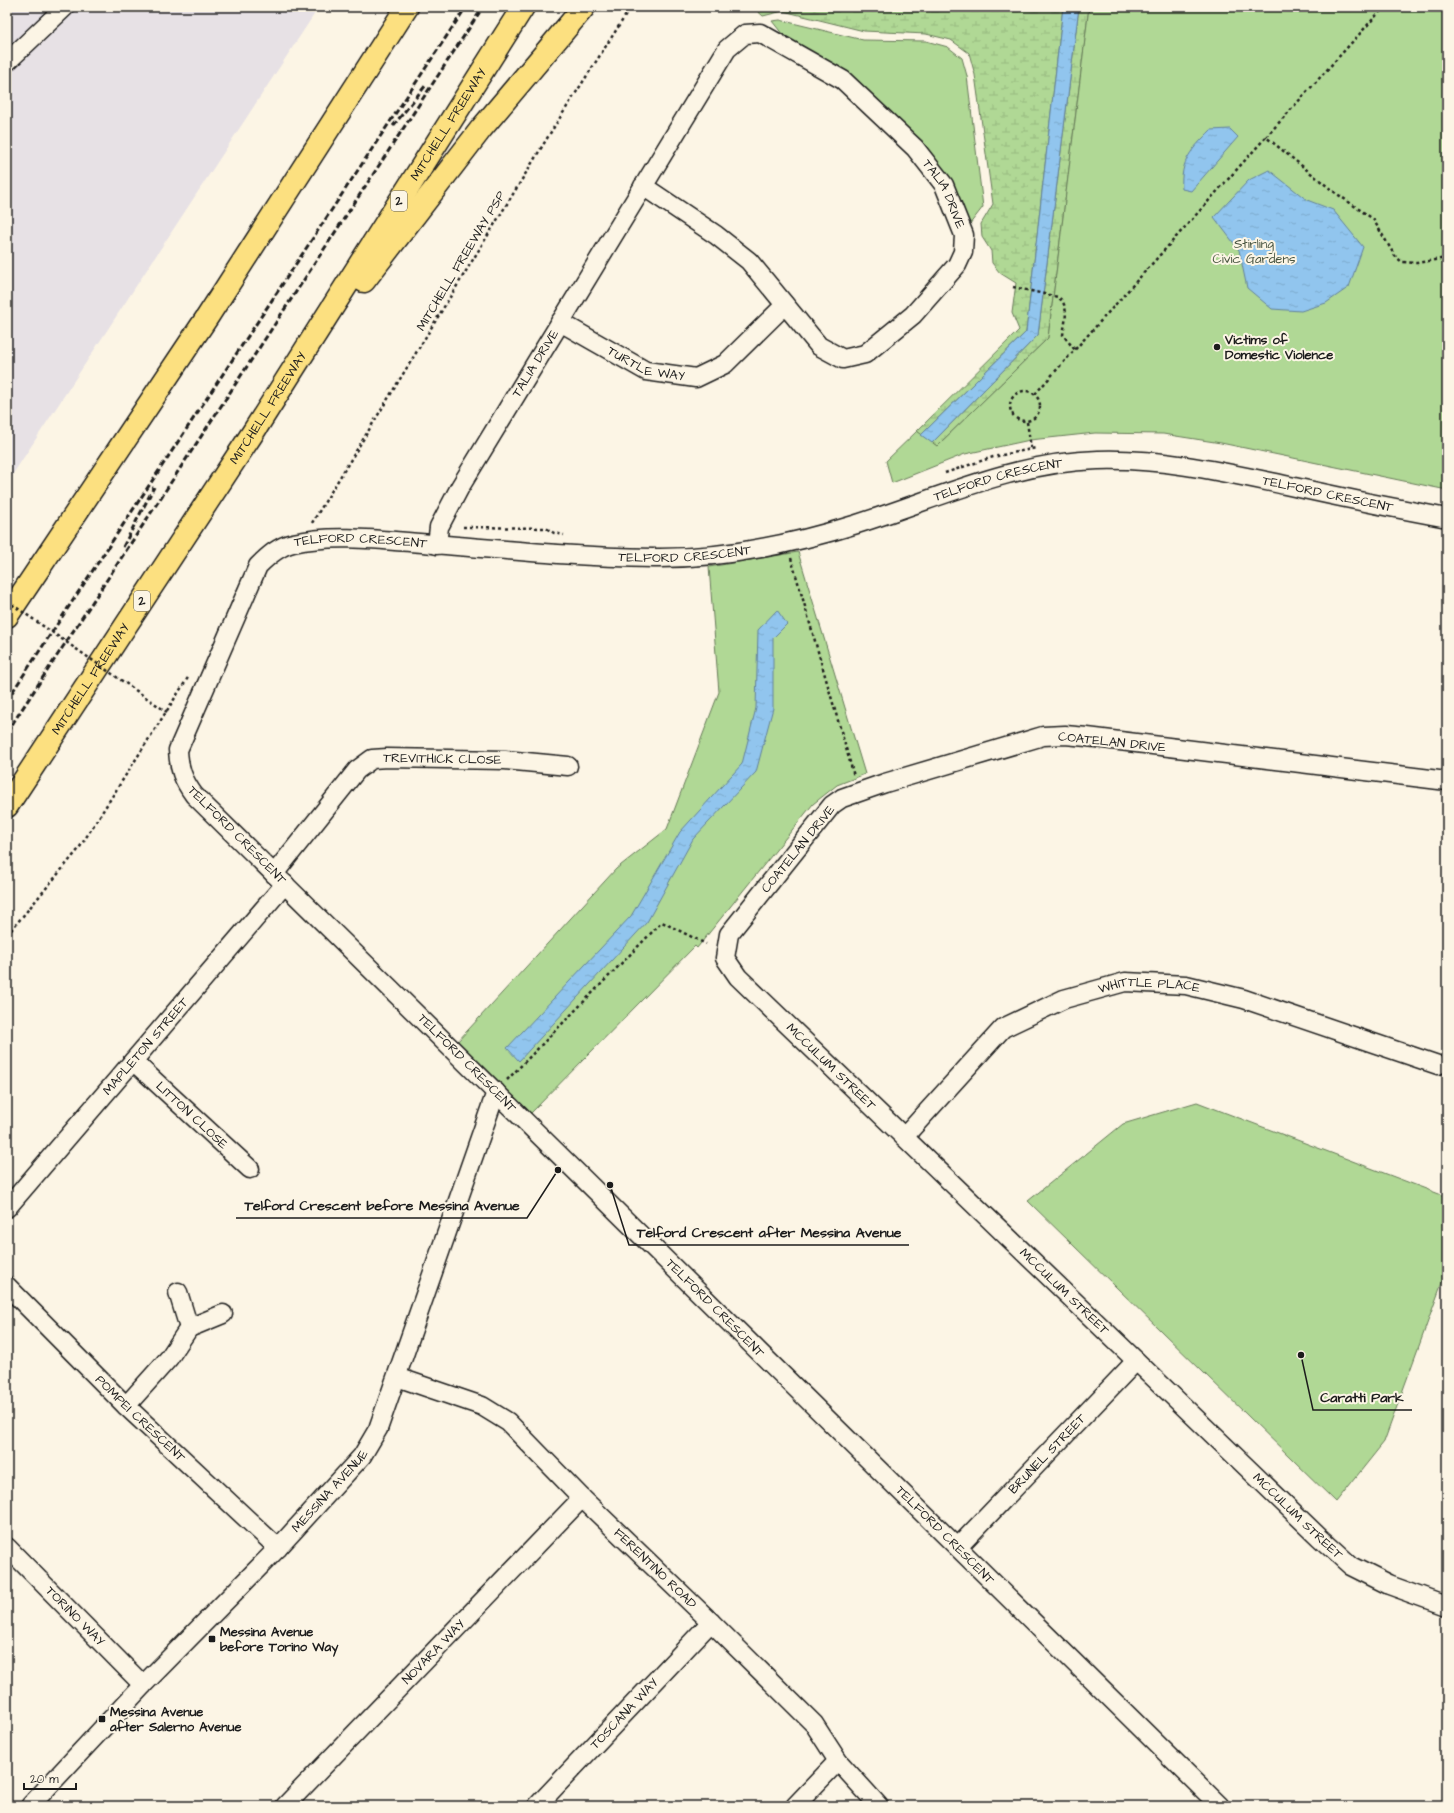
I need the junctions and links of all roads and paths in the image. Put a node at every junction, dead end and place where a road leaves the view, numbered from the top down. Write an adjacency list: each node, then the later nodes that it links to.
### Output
1 (65, 7): 7 (street)
2 (407, 7): 26 (highway)
3 (524, 7): 16 (highway, MITCHELL FREEWAY / 2)
4 (584, 7): 16 (highway)
5 (631, 7): 20 (path, MITCHELL FREEWAY PSP)
6 (1384, 7): 8 (path)
7 (7, 62)
8 (1266, 137): 10 (path); 14 (path)
9 (643, 186): 12 (street, TALIA DRIVE); 12 (street, TALIA DRIVE); 13 (street, TALIA DRIVE)
10 (1447, 258)
11 (1013, 287): 14 (path)
12 (786, 305): 13 (street, TURTLE WAY)
13 (560, 322): 21 (street, TALIA DRIVE)
14 (1075, 350): 15 (path)
15 (1035, 394): 17 (path); 17 (path)
16 (275, 396): 32 (highway, MITCHELL FREEWAY / 2)
17 (1027, 422): 18 (path)
18 (1031, 448)
19 (1447, 518): 23 (street, TELFORD CRESCENT)
20 (309, 527)
21 (439, 527): 22 (path); 24 (street, TALIA DRIVE)
22 (546, 528)
23 (786, 542): 24 (street, TELFORD CRESCENT); 31 (path)
24 (437, 545): 33 (street, TELFORD CRESCENT)
25 (7, 601): 27 (path, bridge)
26 (7, 616)
27 (167, 712)
28 (140, 752): 35 (path)
29 (568, 766): 33 (street, TREVITHICK CLOSE)
30 (1447, 781): 31 (street, COATELAN DRIVE)
31 (858, 792): 34 (street, COATELAN DRIVE)
32 (7, 806)
33 (280, 879): 37 (street, MAPLETON STREET); 39 (street, TELFORD CRESCENT)
34 (729, 934): 40 (street, MCCULUM STREET)
35 (7, 935)
36 (706, 944): 39 (path)
37 (133, 1061): 41 (street, LITTON CLOSE); 42 (street, MAPLETON STREET)
38 (1438, 1065): 40 (street, WHITTLE PLACE)
39 (496, 1092): 48 (street, MESSINA AVENUE); 52 (street, TELFORD CRESCENT)
40 (904, 1137): 47 (street, MCCULUM STREET)
41 (250, 1169)
42 (7, 1208)
43 (7, 1286): 49 (street, POMPEI CRESCENT)
44 (178, 1292): 46 (street)
45 (223, 1314): 46 (street)
46 (190, 1328): 49 (street)
47 (1136, 1361): 52 (street, BRUNEL STREET); 54 (street, MCCULUM STREET)
48 (397, 1377): 50 (street, FERENTINO ROAD); 53 (street, MESSINA AVENUE)
49 (126, 1406): 53 (street, POMPEI CRESCENT)
50 (582, 1498): 55 (street, FERENTINO ROAD); 59 (street, NOVARA WAY)
51 (7, 1547): 56 (street, TORINO WAY)
52 (958, 1547): 63 (street, TELFORD CRESCENT)
53 (278, 1548): 56 (street, MESSINA AVENUE)
54 (1447, 1606)
55 (711, 1622): 57 (street, FERENTINO ROAD); 60 (street, TOSCANA WAY)
56 (143, 1685): 58 (street, MESSINA AVENUE)
57 (838, 1761): 61 (street); 62 (street, FERENTINO ROAD)
58 (30, 1806)
59 (285, 1806)
60 (537, 1806)
61 (796, 1806)
62 (879, 1806)
63 (1220, 1806)

